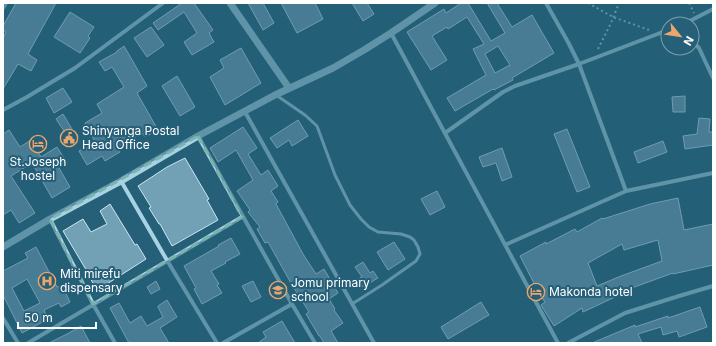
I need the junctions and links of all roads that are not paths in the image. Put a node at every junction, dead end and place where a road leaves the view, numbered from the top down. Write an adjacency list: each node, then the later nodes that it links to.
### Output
1 (6, 3): 6 (street)
2 (163, 3): 16 (street)
3 (230, 3): 14 (street)
4 (435, 3): 9 (street)
5 (546, 3): 12 (street)
6 (3, 8)
7 (713, 9): 8 (street)
8 (699, 16)
9 (391, 33): 14 (street); 18 (street)
10 (659, 33): 12 (street)
11 (700, 50): 13 (street)
12 (579, 64): 18 (street); 22 (street)
13 (713, 78)
14 (289, 88): 15 (street)
15 (275, 95): 17 (street); 31 (lane)
16 (3, 110)
17 (245, 112): 19 (street); 31 (street)
18 (445, 133): 25 (street)
19 (198, 136): 21 (street); 23 (street)
20 (713, 173): 22 (street)
21 (121, 181): 24 (street); 27 (street)
22 (626, 191): 25 (street)
23 (242, 217): 27 (street); 30 (street)
24 (50, 219): 26 (street); 29 (street)
25 (505, 245): 40 (street)
26 (3, 247)
27 (168, 262): 29 (street); 36 (street)
28 (713, 286): 41 (street)
29 (93, 304): 34 (street); 35 (street)
30 (292, 304): 37 (street); 38 (street)
31 (352, 304): 39 (street)
32 (3, 318): 33 (street)
33 (18, 343)
34 (28, 343)
35 (115, 343)
36 (217, 343)
37 (223, 343)
38 (314, 343)
39 (374, 343)
40 (558, 343)
41 (568, 343)

